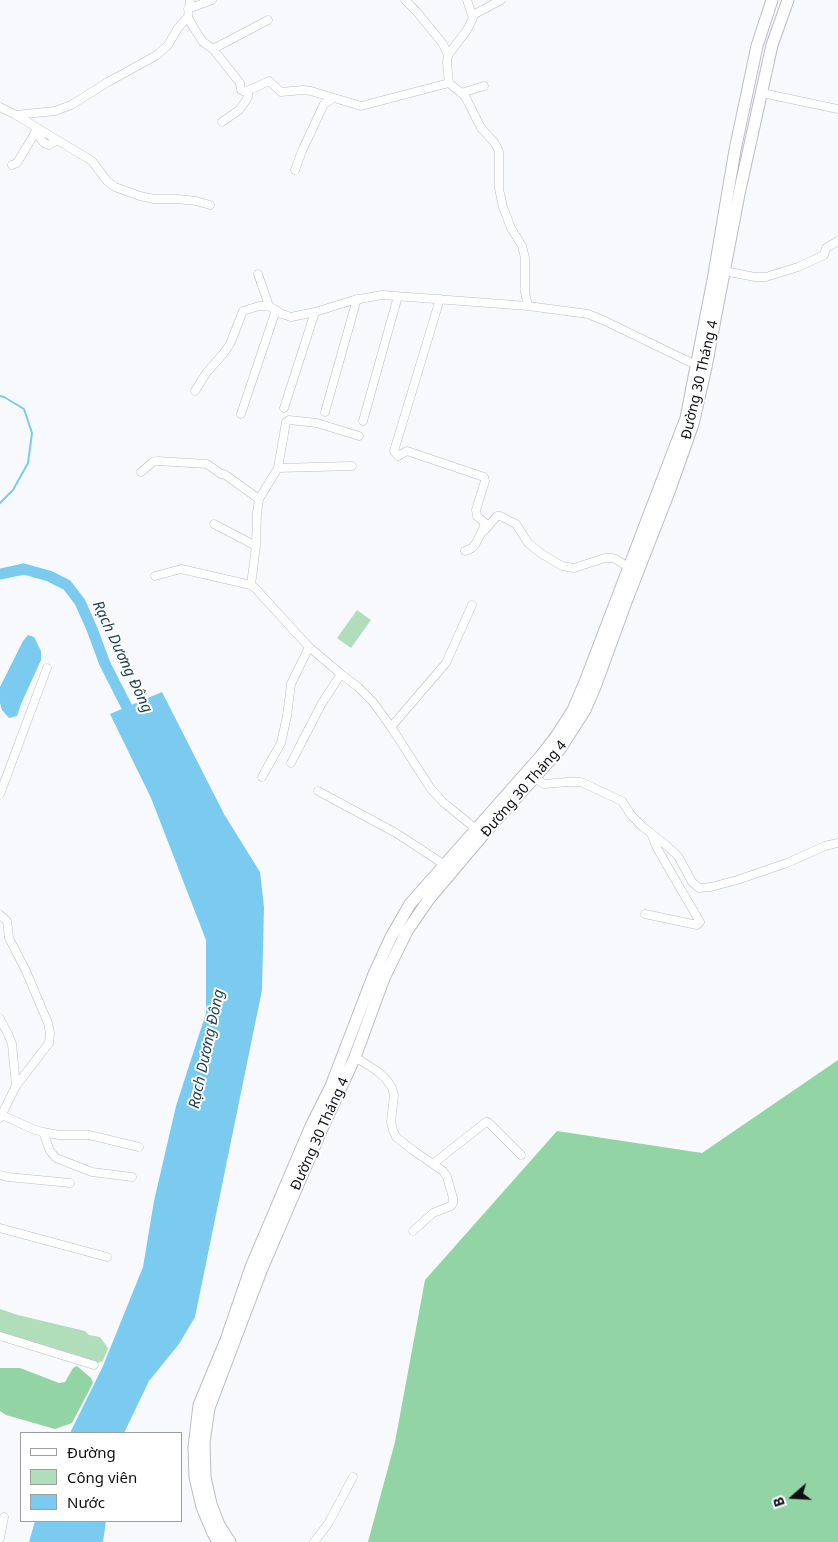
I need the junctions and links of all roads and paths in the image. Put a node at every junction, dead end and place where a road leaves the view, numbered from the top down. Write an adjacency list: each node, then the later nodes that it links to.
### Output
1 (212, 0): 7 (street)
2 (404, 0): 11 (street)
3 (467, 0): 8 (street)
4 (501, 0): 8 (street)
5 (772, 0): 23 (main road, Đường 30 Tháng 4)
6 (788, 0): 16 (main road, Đường 30 Tháng 4)
7 (188, 6): 10 (street); 20 (street)
8 (473, 15): 11 (street)
9 (268, 20): 10 (street)
10 (213, 48): 14 (street)
11 (448, 55): 12 (street)
12 (449, 83): 15 (street); 17 (street)
13 (484, 86): 15 (street)
14 (248, 91): 17 (street); 21 (street)
15 (461, 93): 34 (street)
16 (762, 93): 19 (street); 24 (main road, Đường 30 Tháng 4)
17 (334, 98): 26 (street)
18 (0, 107): 20 (street)
19 (838, 109)
20 (16, 115): 22 (street)
21 (222, 122)
22 (37, 130): 25 (street); 27 (street)
23 (735, 150): 24 (main road); 37 (main road, Đường 30 Tháng 4)
24 (748, 155): 29 (main road, Đường 30 Tháng 4)
25 (12, 165)
26 (295, 170)
27 (210, 205)
28 (838, 241): 29 (street)
29 (724, 271): 37 (main road, Đường 30 Tháng 4)
30 (258, 274): 35 (street)
31 (398, 296): 32 (street); 33 (street); 42 (street)
32 (357, 299): 36 (street); 40 (street)
33 (440, 299): 34 (street); 49 (street)
34 (528, 306): 37 (street)
35 (272, 308): 36 (street); 38 (street); 41 (street)
36 (315, 312): 39 (street)
37 (701, 366): 52 (main road, Đường 30 Tháng 4); 55 (main road, Đường 30 Tháng 4)
38 (195, 391)
39 (284, 408)
40 (325, 412)
41 (241, 414)
42 (363, 421)
43 (359, 436): 45 (street)
44 (352, 466): 45 (street)
45 (278, 468): 47 (street)
46 (141, 472): 47 (street)
47 (259, 498): 50 (street)
48 (214, 524): 50 (street)
49 (482, 532): 51 (street); 52 (street)
50 (256, 546): 54 (street)
51 (465, 551)
52 (629, 568): 55 (main road, Đường 30 Tháng 4)
53 (155, 576): 54 (street)
54 (251, 585): 57 (street)
55 (622, 600): 60 (main road, Đường 30 Tháng 4)
56 (472, 605): 61 (street)
57 (309, 647): 59 (street); 63 (street)
58 (47, 668): 66 (street)
59 (341, 674): 61 (street); 62 (street)
60 (590, 684): 64 (main road, Đường 30 Tháng 4); 67 (main road, Đường 30 Tháng 4)
61 (391, 727): 67 (street)
62 (291, 763)
63 (262, 777)
64 (534, 778): 67 (main road, Đường 30 Tháng 4); 68 (street)
65 (318, 792): 70 (street)
66 (0, 794)
67 (479, 832): 70 (main road, Đường 30 Tháng 4); 73 (main road, Đường 30 Tháng 4)
68 (651, 833): 69 (street); 71 (street)
69 (838, 842)
70 (445, 865): 73 (main road, Đường 30 Tháng 4)
71 (645, 914)
72 (0, 915): 76 (street)
73 (379, 976): 75 (main road, Đường 30 Tháng 4); 78 (main road, Đường 30 Tháng 4)
74 (0, 1019): 76 (street)
75 (354, 1057): 78 (main road, Đường 30 Tháng 4); 82 (street)
76 (16, 1086): 77 (street)
77 (1, 1117): 79 (street)
78 (316, 1128): 93 (main road, Đường 30 Tháng 4)
79 (43, 1132): 80 (street); 84 (street)
80 (139, 1147)
81 (521, 1155): 82 (street)
82 (434, 1163): 87 (street)
83 (0, 1175): 85 (street)
84 (132, 1177)
85 (70, 1183)
86 (0, 1228): 88 (street)
87 (413, 1231)
88 (107, 1257)
89 (0, 1336): 90 (street)
90 (94, 1365)
91 (353, 1476): 97 (street)
92 (4, 1517): 94 (street)
93 (215, 1527): 95 (main road, Đường 30 Tháng 4); 96 (main road, Đường 30 Tháng 4)
94 (0, 1538)
95 (218, 1542)
96 (230, 1542)
97 (314, 1542)

